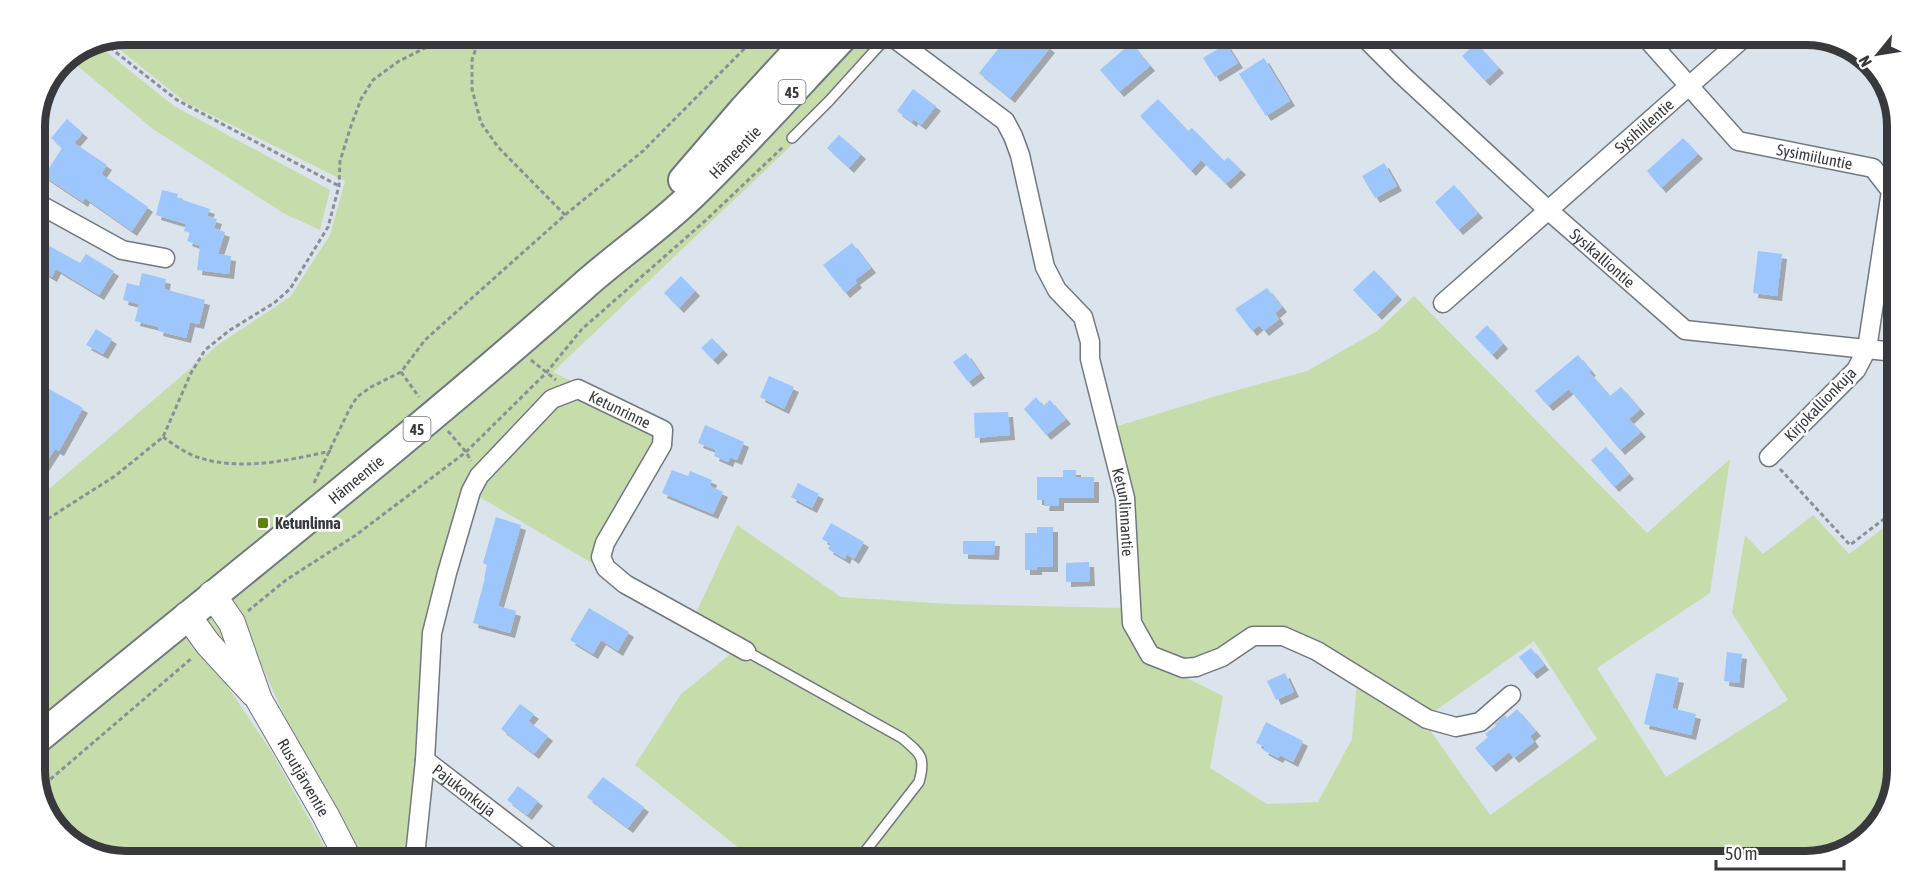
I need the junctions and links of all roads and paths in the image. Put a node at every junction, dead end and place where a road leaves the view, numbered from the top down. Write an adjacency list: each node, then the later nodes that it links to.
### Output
1 (433, 45): 16 (path)
2 (477, 45): 20 (path)
3 (740, 45): 13 (path)
4 (749, 45): 13 (path)
5 (803, 45): 22 (main road, Hämeentie / 45)
6 (836, 45): 22 (main road, Hämeentie / 45)
7 (880, 45): 15 (lane)
8 (903, 45): 46 (street, Ketunlinnantie)
9 (1372, 45): 19 (street, Sysikalliontie)
10 (1652, 45): 14 (street, Sysimiiluntie)
11 (1736, 45): 14 (street, Sysihiilentie)
12 (109, 47): 16 (path)
13 (745, 49): 20 (path)
14 (1689, 87): 17 (street, Sysimiiluntie); 19 (street, Sysihiilentie)
15 (792, 138): 29 (path)
16 (339, 186): 33 (path)
17 (1887, 186)
18 (45, 208): 23 (street)
19 (1548, 210): 24 (street, Sysihiilentie); 25 (street, Sysikalliontie)
20 (566, 215): 28 (path)
21 (1887, 217): 25 (street, Sysimiiluntie)
22 (617, 257): 41 (main road, Hämeentie / 45)
23 (165, 258)
24 (1443, 303)
25 (1867, 348): 26 (street, Sysikalliontie); 36 (street, Kirjokallionkuja)
26 (1887, 351)
27 (530, 359): 29 (path)
28 (401, 372): 31 (path); 34 (path)
29 (546, 373): 30 (path); 35 (path)
30 (572, 392): 37 (street, Ketunrinne); 45 (street, Ketunrinne)
31 (423, 402)
32 (445, 427): 35 (path)
33 (163, 437): 34 (path); 40 (path)
34 (331, 451): 38 (path)
35 (466, 452): 37 (path); 43 (path)
36 (1769, 457): 39 (path)
37 (479, 476): 49 (street, Ketunrinne)
38 (313, 485)
39 (1887, 517)
40 (45, 521)
41 (212, 594): 42 (main road, Hämeentie / 45); 43 (main road, Rusutjärventie)
42 (187, 615): 44 (main road, Rusutjärventie); 48 (main road, Hämeentie / 45)
43 (232, 623): 47 (main road, Rusutjärventie)
44 (208, 644): 47 (main road, Rusutjärventie); 50 (path)
45 (746, 651): 54 (lane)
46 (1511, 695)
47 (259, 700): 51 (main road, Rusutjärventie)
48 (45, 733)
49 (425, 760): 52 (street, Pajukonkuja); 53 (street, Pajukonkuja)
50 (46, 783)
51 (344, 851)
52 (416, 851)
53 (543, 851)
54 (866, 851)

